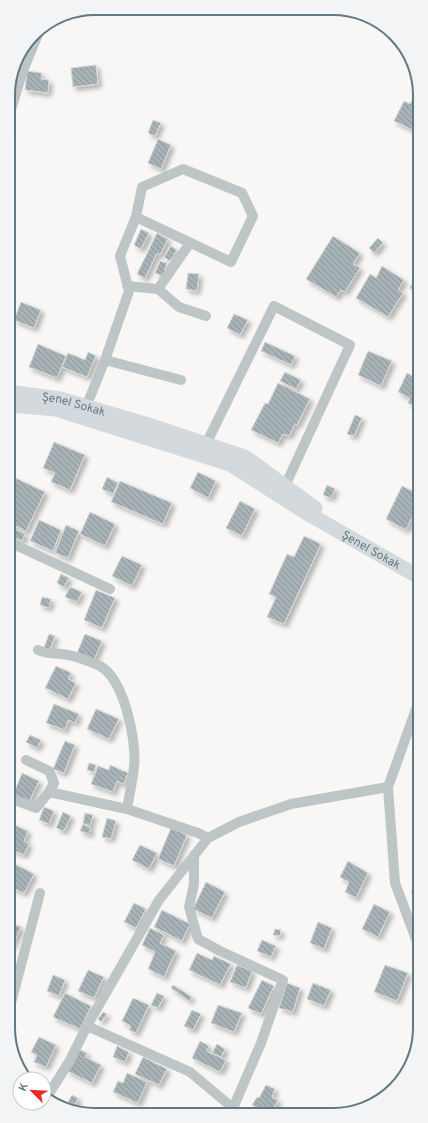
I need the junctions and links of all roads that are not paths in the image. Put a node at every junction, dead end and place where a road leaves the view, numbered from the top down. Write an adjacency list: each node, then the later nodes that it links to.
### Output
1 (35, 41): 2 (street)
2 (15, 96)
3 (136, 217): 4 (street); 4 (street); 5 (street)
4 (190, 243): 6 (street)
5 (127, 286): 6 (street); 8 (street)
6 (158, 289): 7 (street)
7 (206, 316)
8 (105, 360): 9 (street); 12 (street)
9 (181, 380)
10 (15, 393): 12 (street, Şenel Sokak)
11 (15, 406): 16 (street, Şenel Sokak)
12 (86, 407): 13 (street, Şenel Sokak)
13 (206, 444): 14 (street, Şenel Sokak); 14 (street)
14 (285, 486): 16 (street, Şenel Sokak)
15 (15, 544): 18 (street)
16 (394, 564): 17 (street)
17 (413, 574)
18 (110, 589)
19 (38, 650): 25 (street)
20 (413, 718): 22 (street)
21 (26, 760): 23 (street)
22 (388, 787): 26 (street); 29 (street)
23 (49, 792): 24 (street); 25 (street)
24 (15, 800)
25 (127, 809): 26 (street)
26 (208, 838): 27 (street)
27 (194, 855): 31 (street); 34 (street)
28 (40, 893): 30 (street)
29 (413, 931)
30 (15, 987)
31 (87, 1026): 32 (street); 33 (street)
32 (52, 1087)
33 (230, 1108)
34 (233, 1108)

